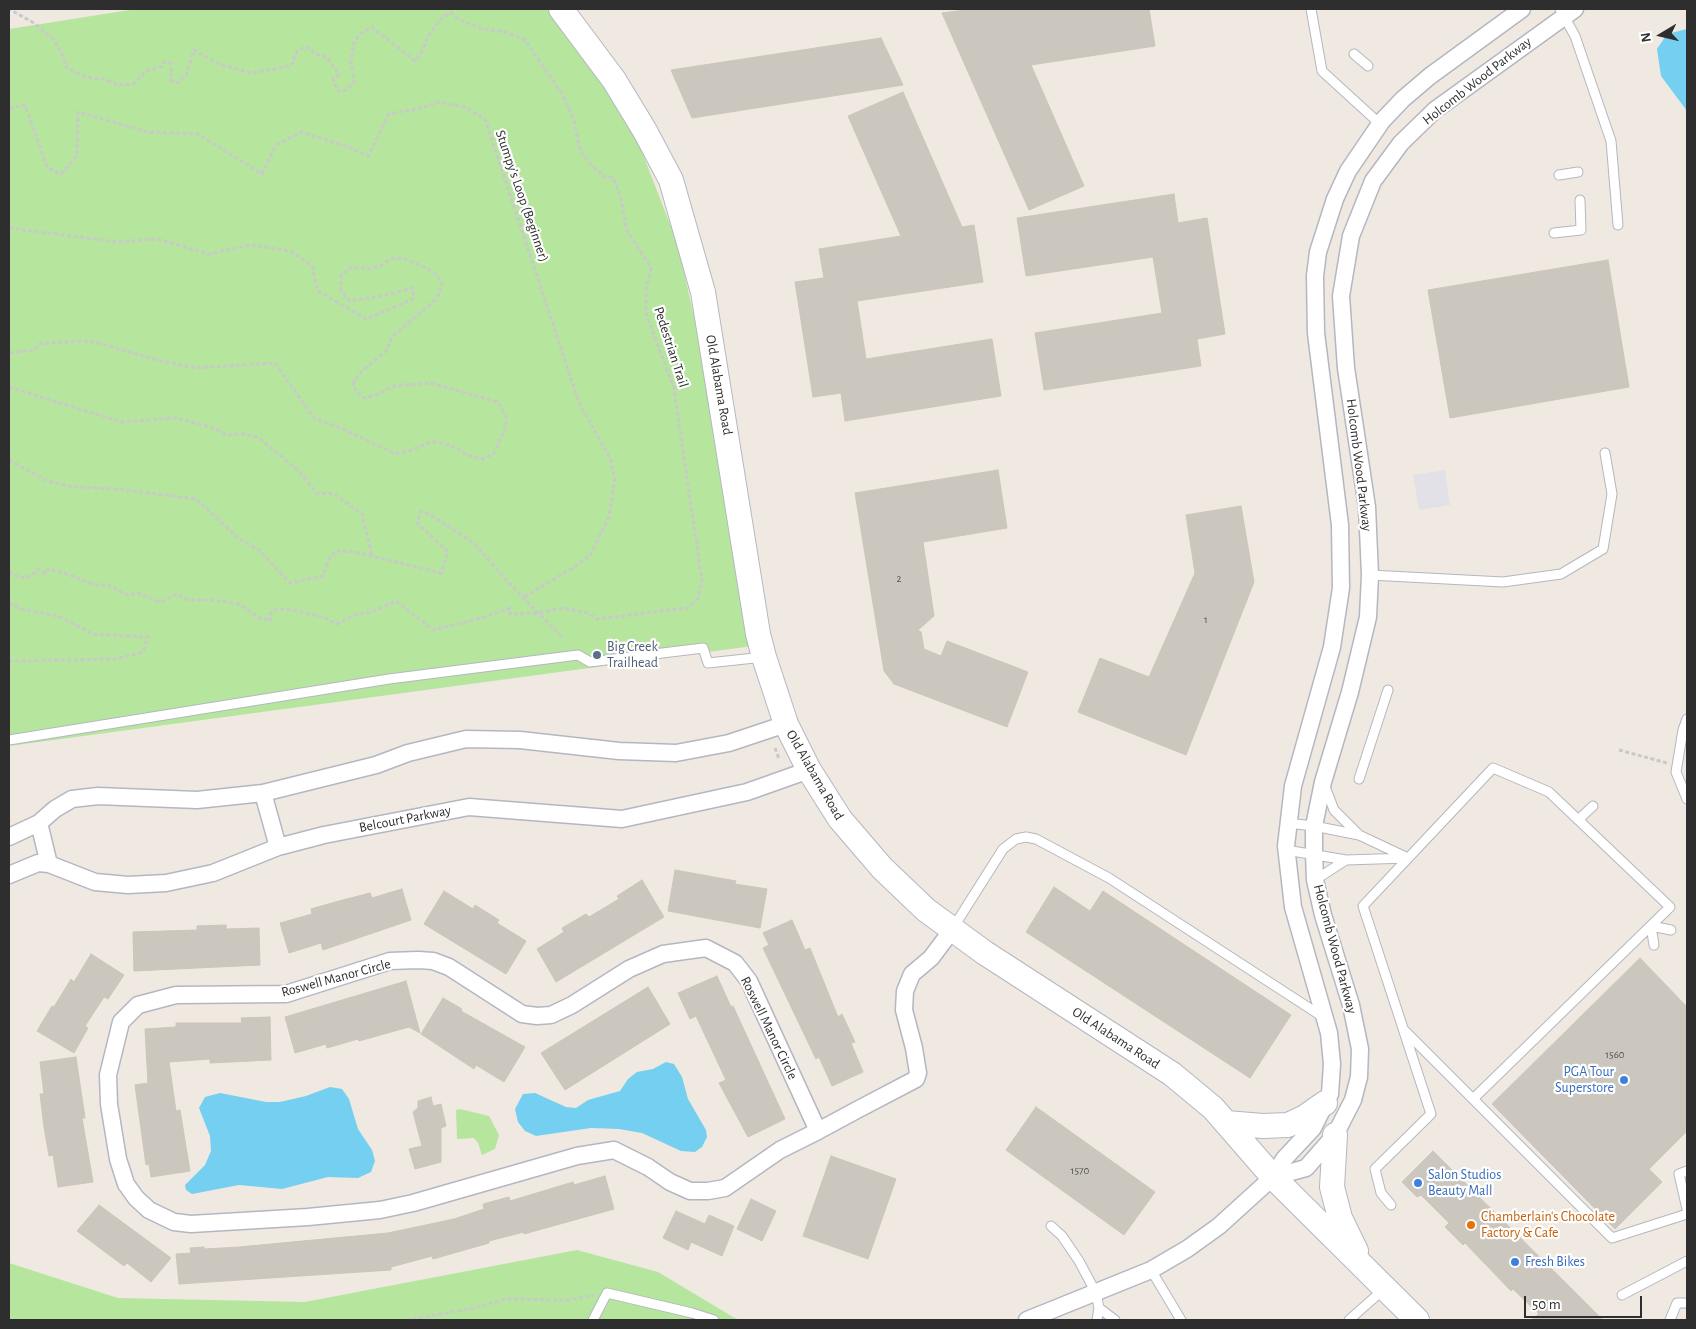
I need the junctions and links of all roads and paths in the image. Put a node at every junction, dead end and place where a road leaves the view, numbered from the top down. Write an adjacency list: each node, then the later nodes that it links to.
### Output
1 (9, 9): 25 (path, Pedestrian Trail)
2 (561, 9): 27 (main road, Old Alabama Road)
3 (1311, 9): 9 (lane)
4 (1522, 9): 9 (street, Holcomb Wood Parkway)
5 (1562, 11): 13 (lane); 22 (street, Holcomb Wood Parkway)
6 (1354, 54): 7 (lane)
7 (1368, 66)
8 (9, 108): 23 (path, Stumpy's Loop (Beginner))
9 (1380, 124): 42 (street, Holcomb Wood Parkway)
10 (1578, 172): 11 (lane)
11 (1559, 175)
12 (1580, 200): 15 (lane)
13 (1618, 225)
14 (9, 228): 16 (path)
15 (1554, 233)
16 (9, 353)
17 (9, 387): 20 (path)
18 (1606, 453): 22 (lane)
19 (9, 460): 20 (path)
20 (372, 555): 23 (path)
21 (9, 572): 25 (path, Pedestrian Trail)
22 (1370, 575): 37 (street, Holcomb Wood Parkway)
23 (524, 597): 25 (path)
24 (9, 602): 28 (path)
25 (539, 613): 26 (path)
26 (562, 638)
27 (764, 656): 31 (main road, Old Alabama Road); 32 (lane)
28 (9, 661)
29 (1388, 690): 36 (lane)
30 (1687, 719): 39 (lane)
31 (786, 724): 35 (main road, Old Alabama Road); 38 (street)
32 (9, 740)
33 (1619, 750): 34 (path)
34 (1669, 763)
35 (809, 770): 47 (street, Belcourt Parkway); 56 (main road, Old Alabama Road)
36 (1358, 779)
37 (1323, 782): 44 (street, Holcomb Wood Parkway); 45 (lane)
38 (263, 793): 43 (street); 47 (street)
39 (1687, 799)
40 (1593, 806): 41 (lane)
41 (1578, 820): 50 (lane); 55 (lane)
42 (1288, 823): 44 (lane); 48 (street, Holcomb Wood Parkway)
43 (39, 824): 46 (street); 52 (street)
44 (1314, 826): 45 (lane); 49 (street, Holcomb Wood Parkway)
45 (1360, 835): 50 (lane)
46 (9, 837)
47 (278, 848): 52 (street, Belcourt Parkway)
48 (1286, 850): 49 (lane); 59 (street, Holcomb Wood Parkway)
49 (1314, 853): 51 (lane); 54 (street, Holcomb Wood Parkway)
50 (1408, 858): 51 (lane); 60 (lane)
51 (1346, 860): 54 (lane)
52 (49, 864): 53 (street)
53 (9, 875)
54 (1316, 880): 65 (street, Holcomb Wood Parkway)
55 (1651, 926): 57 (lane); 58 (lane); 61 (lane)
56 (952, 930): 59 (lane); 63 (main road, Old Alabama Road); 64 (street, Roswell Manor Circle)
57 (1671, 930)
58 (1654, 945)
59 (1325, 1018): 62 (street, Holcomb Wood Parkway)
60 (1402, 1028): 61 (lane); 68 (lane)
61 (1473, 1099): 70 (lane)
62 (1325, 1103): 63 (main road); 67 (street, Holcomb Wood Parkway)
63 (1226, 1123): 67 (main road, Old Alabama Road)
64 (818, 1131): 64 (street, Roswell Manor Circle)
65 (1335, 1135): 67 (street, Holcomb Wood Parkway); 73 (main road)
66 (1687, 1171): 69 (lane)
67 (1274, 1177): 73 (main road, Old Alabama Road); 74 (street, Holcomb Wood Parkway)
68 (1391, 1204)
69 (1687, 1210)
70 (1687, 1214)
71 (1051, 1226): 78 (lane)
72 (1687, 1261): 77 (lane)
73 (1364, 1268): 75 (main road, Old Alabama Road)
74 (1151, 1270): 78 (street, Holcomb Wood Parkway); 86 (lane)
75 (1385, 1288): 87 (lane); 88 (main road, Old Alabama Road)
76 (607, 1293): 80 (path); 81 (lane); 82 (lane)
77 (1622, 1295)
78 (1098, 1301): 83 (street, Holcomb Wood Parkway); 84 (lane); 85 (lane)
79 (1687, 1303): 89 (lane)
80 (406, 1320)
81 (593, 1320)
82 (714, 1320)
83 (1027, 1320)
84 (1097, 1320)
85 (1115, 1320)
86 (1180, 1320)
87 (1349, 1320)
88 (1417, 1320)
89 (1670, 1320)

